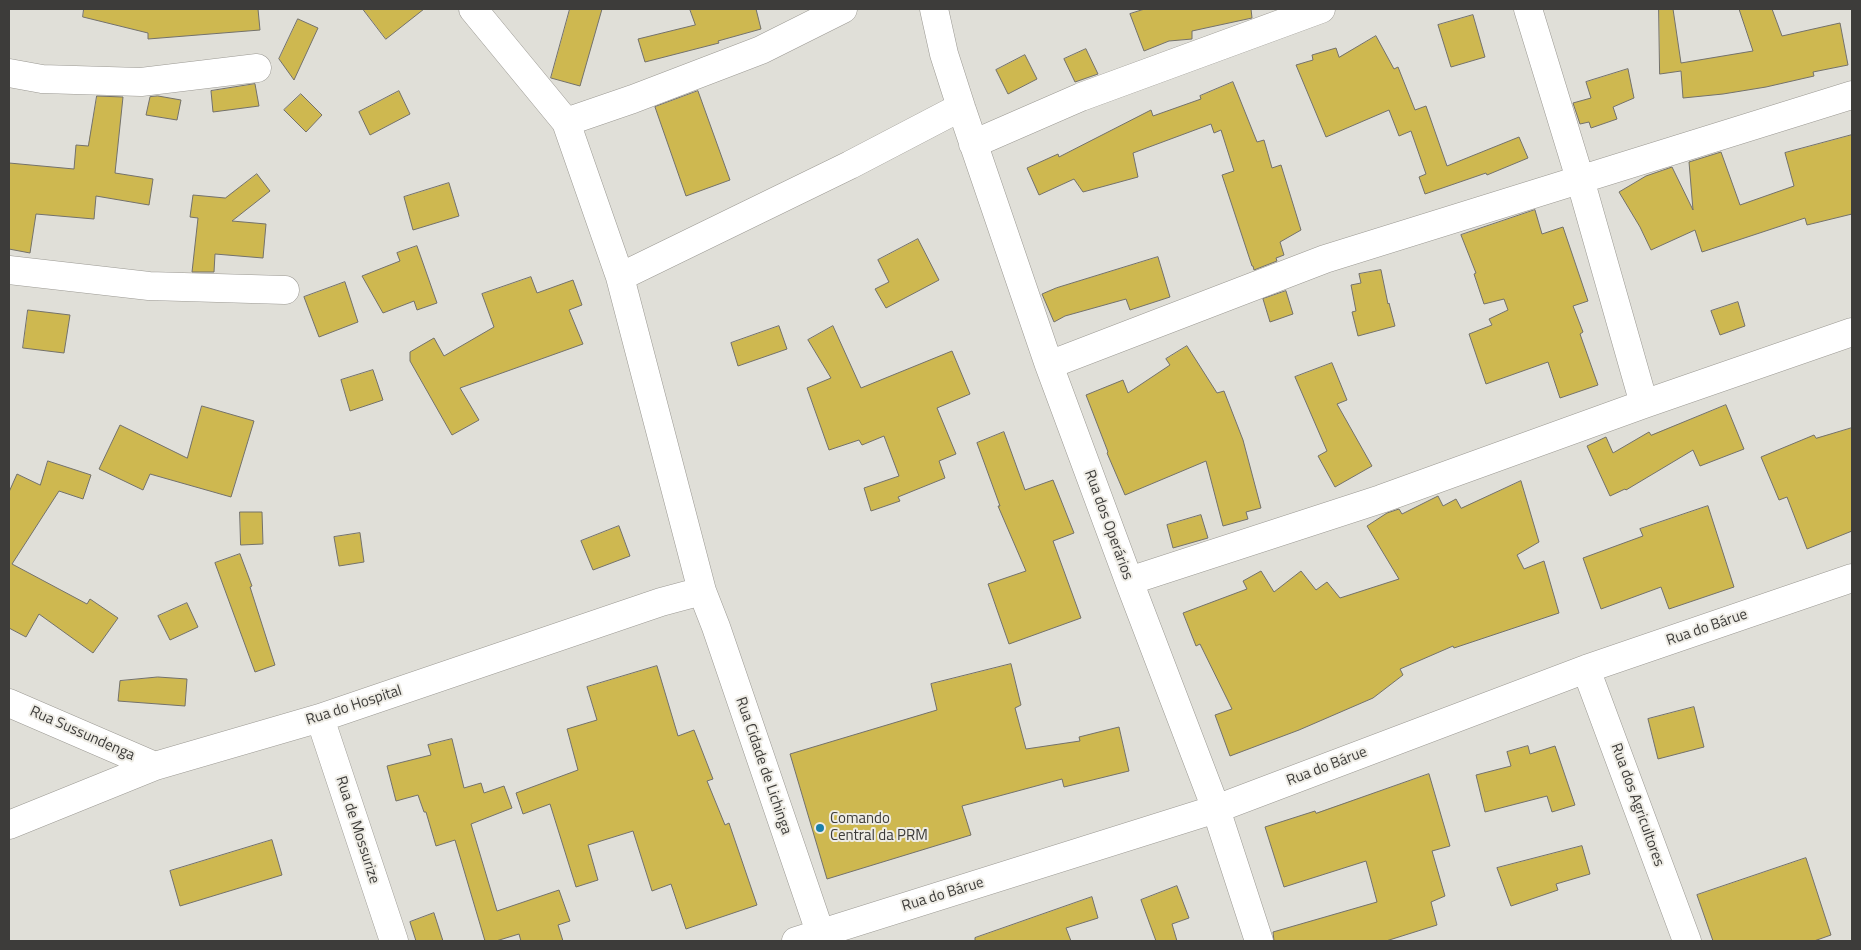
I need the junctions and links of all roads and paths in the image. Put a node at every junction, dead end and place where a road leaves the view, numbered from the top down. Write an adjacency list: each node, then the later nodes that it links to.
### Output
1 (473, 9): 10 (street)
2 (843, 9): 10 (street)
3 (934, 9): 9 (street, Rua dos Operários)
4 (1321, 9): 11 (street)
5 (1532, 10): 12 (street)
6 (257, 68): 7 (street)
7 (9, 73)
8 (1852, 95): 12 (street)
9 (961, 107): 11 (street, Rua dos Operários); 14 (street)
10 (566, 122): 14 (street, Rua Cidade de Lichinga)
11 (973, 144): 17 (street, Rua dos Operários)
12 (1580, 179): 17 (street); 18 (street)
13 (9, 270): 15 (street)
14 (620, 277): 21 (street, Rua Cidade de Lichinga)
15 (286, 290)
16 (1852, 332): 18 (street)
17 (1049, 365): 20 (street, Rua dos Operários)
18 (1644, 404): 20 (street)
19 (1852, 578): 22 (street, Rua do Bárue)
20 (1129, 581): 26 (street, Rua dos Operários)
21 (702, 591): 24 (street, Rua do Hospital); 28 (street, Rua Cidade de Lichinga)
22 (1586, 669): 26 (street, Rua do Bárue); 31 (street, Rua dos Agricultores)
23 (9, 703): 25 (street, Rua Sussundenga)
24 (320, 718): 25 (street, Rua do Hospital); 29 (street, Rua de Mossurize)
25 (155, 766): 27 (street, Rua do Hospital)
26 (1216, 809): 28 (street, Rua do Bárue); 30 (street, Rua dos Operários)
27 (9, 825)
28 (813, 939)
29 (394, 941)
30 (1259, 941)
31 (1688, 941)

